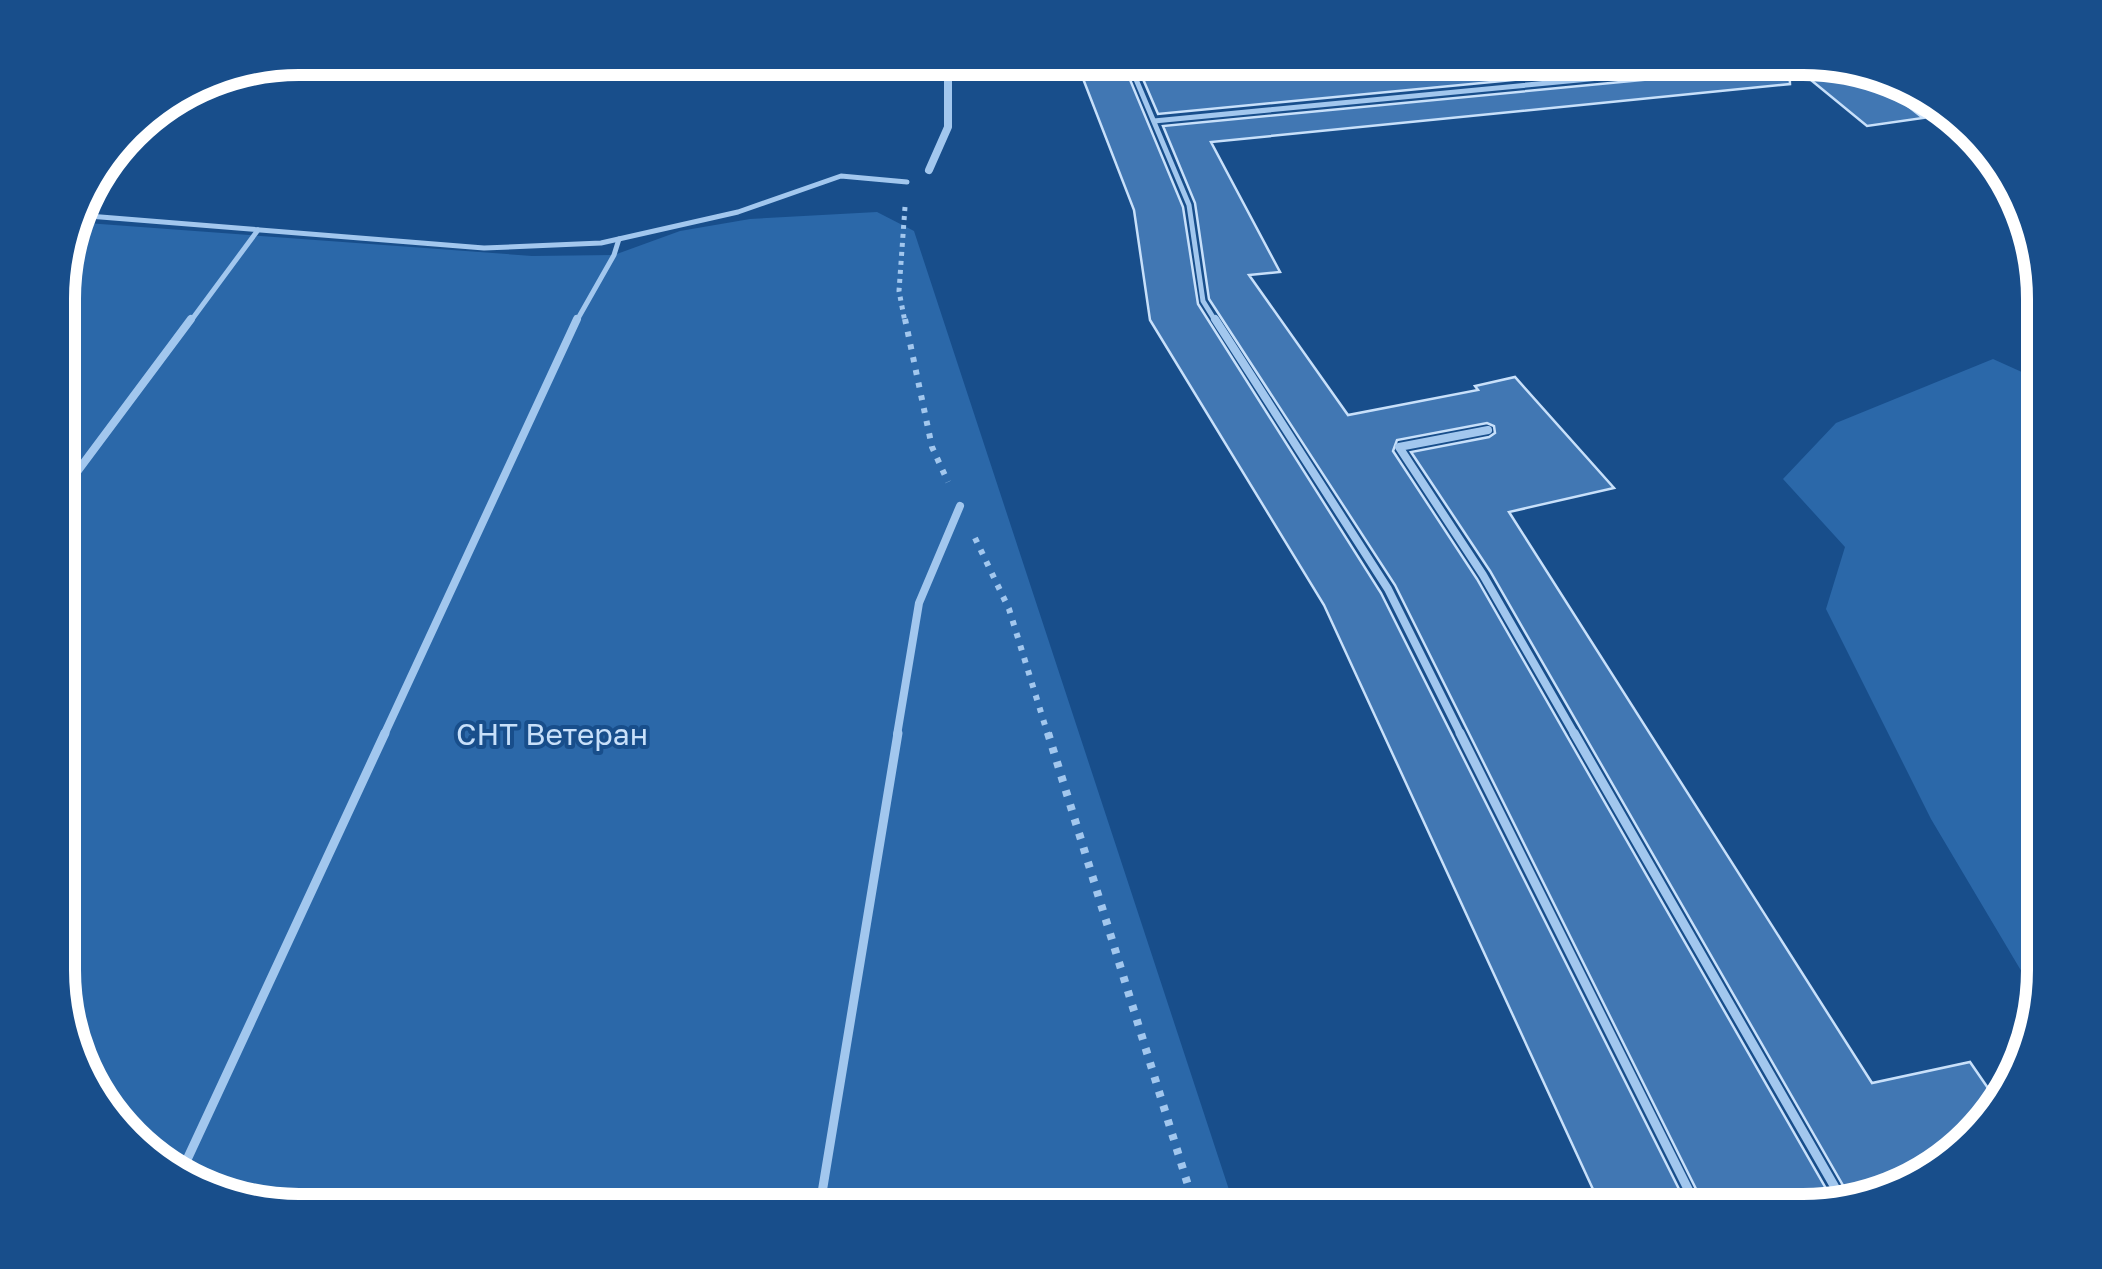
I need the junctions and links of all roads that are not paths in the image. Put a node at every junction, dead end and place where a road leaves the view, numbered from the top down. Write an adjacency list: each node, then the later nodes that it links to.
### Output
1 (948, 75): 5 (street)
2 (1134, 75): 4 (lane)
3 (1631, 75): 4 (lane)
4 (1154, 121): 16 (lane)
5 (929, 170)
6 (906, 182): 9 (lane)
7 (91, 215): 8 (lane)
8 (258, 230): 9 (lane); 11 (lane)
9 (619, 239): 13 (lane)
10 (1488, 430): 14 (lane)
11 (75, 476)
12 (960, 506): 15 (lane)
13 (185, 1163)
14 (1837, 1191)
15 (822, 1194)
16 (1690, 1194)

